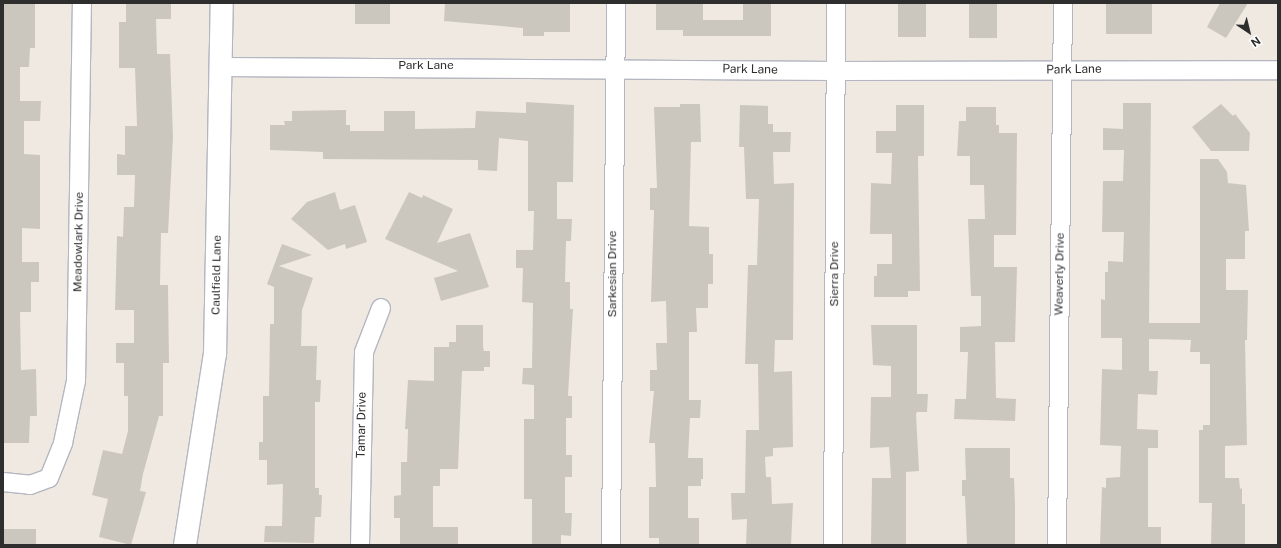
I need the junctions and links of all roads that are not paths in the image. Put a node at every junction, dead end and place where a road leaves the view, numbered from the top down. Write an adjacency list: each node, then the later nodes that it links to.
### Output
1 (82, 3): 12 (street, Meadowlark Drive)
2 (222, 3): 6 (main road, Caulfield Lane)
3 (616, 3): 7 (street, Sarkesian Drive)
4 (836, 3): 10 (street, Sierra Drive)
5 (1063, 3): 8 (street, Weaverly Drive)
6 (221, 67): 7 (street, Park Lane); 13 (main road, Caulfield Lane)
7 (615, 69): 10 (street, Park Lane); 15 (street, Sarkesian Drive)
8 (1062, 70): 9 (street, Park Lane); 10 (street, Park Lane); 17 (street, Weaverly Drive)
9 (1278, 70)
10 (836, 71): 16 (street, Sierra Drive)
11 (381, 308): 14 (street, Tamar Drive)
12 (3, 482)
13 (185, 545)
14 (360, 545)
15 (611, 545)
16 (833, 545)
17 (1057, 545)

